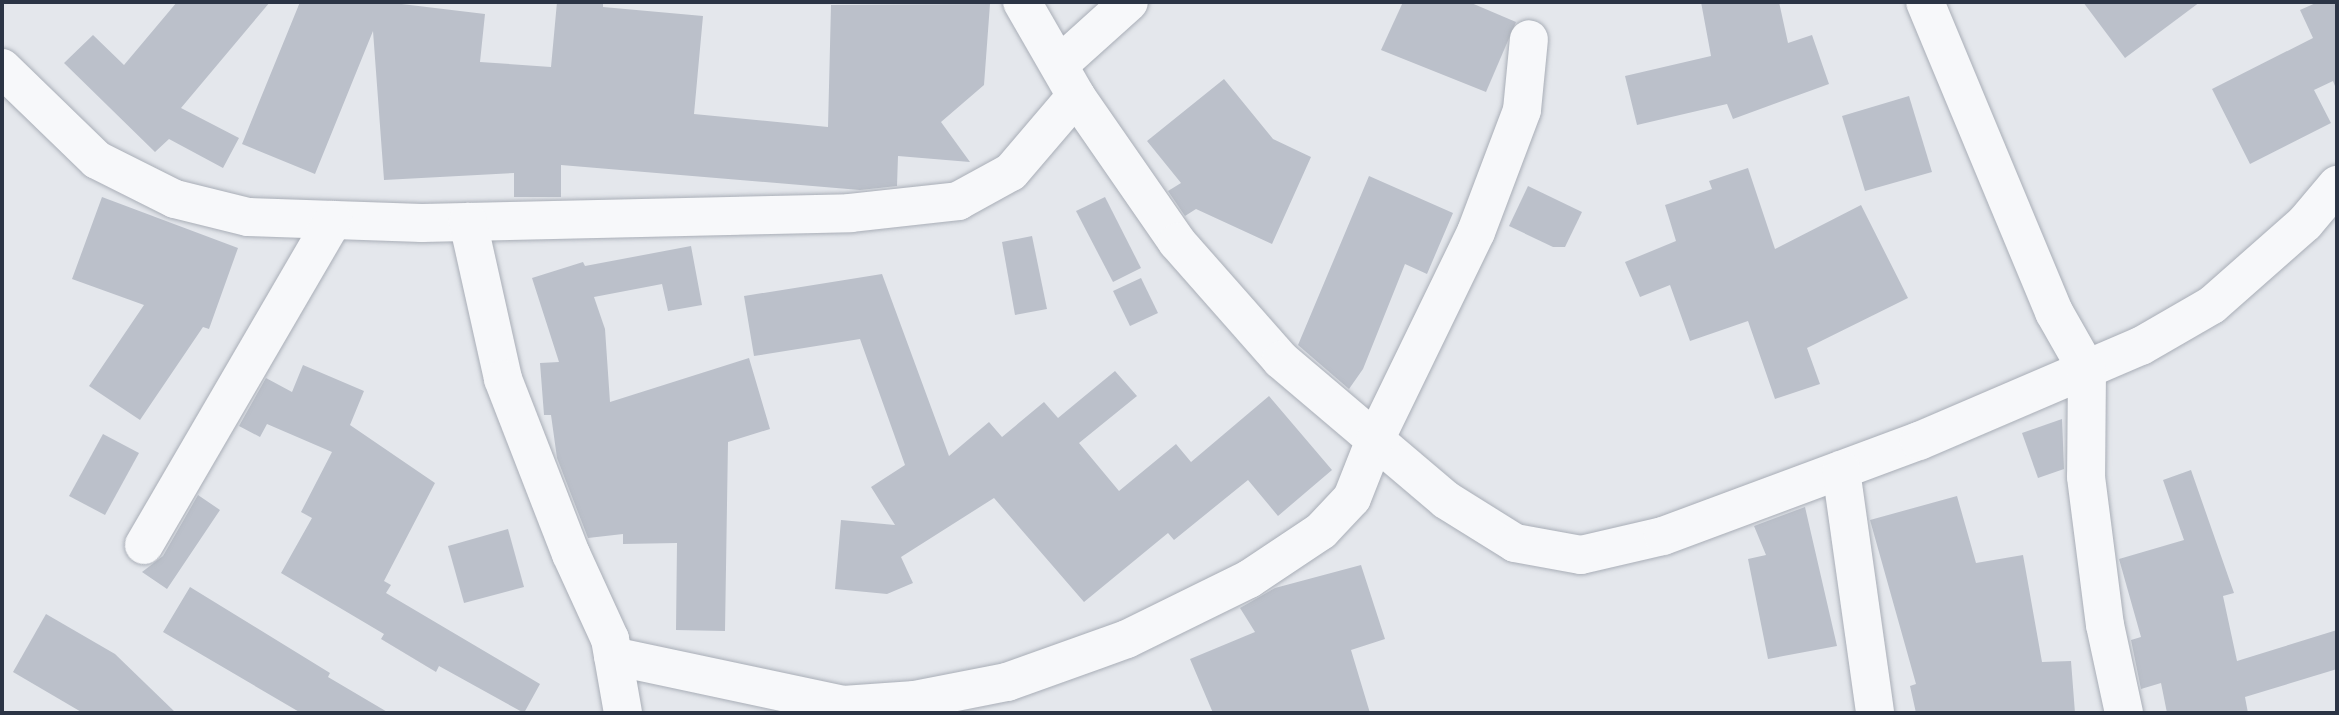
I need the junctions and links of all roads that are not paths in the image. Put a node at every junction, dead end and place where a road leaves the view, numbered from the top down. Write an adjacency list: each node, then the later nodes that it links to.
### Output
1 (1022, 2): 6 (street)
2 (1129, 2): 6 (street)
3 (1925, 2): 10 (street)
4 (1529, 39): 11 (street)
5 (2, 68): 8 (street)
6 (1068, 80): 9 (street); 11 (street)
7 (2336, 196): 10 (street)
8 (333, 220): 9 (street); 13 (street)
9 (468, 222): 14 (street)
10 (2087, 370): 12 (street); 17 (street)
11 (1375, 440): 12 (street); 14 (street)
12 (1840, 470): 16 (street)
13 (144, 545)
14 (613, 656): 15 (street)
15 (623, 713)
16 (1875, 713)
17 (2124, 713)

